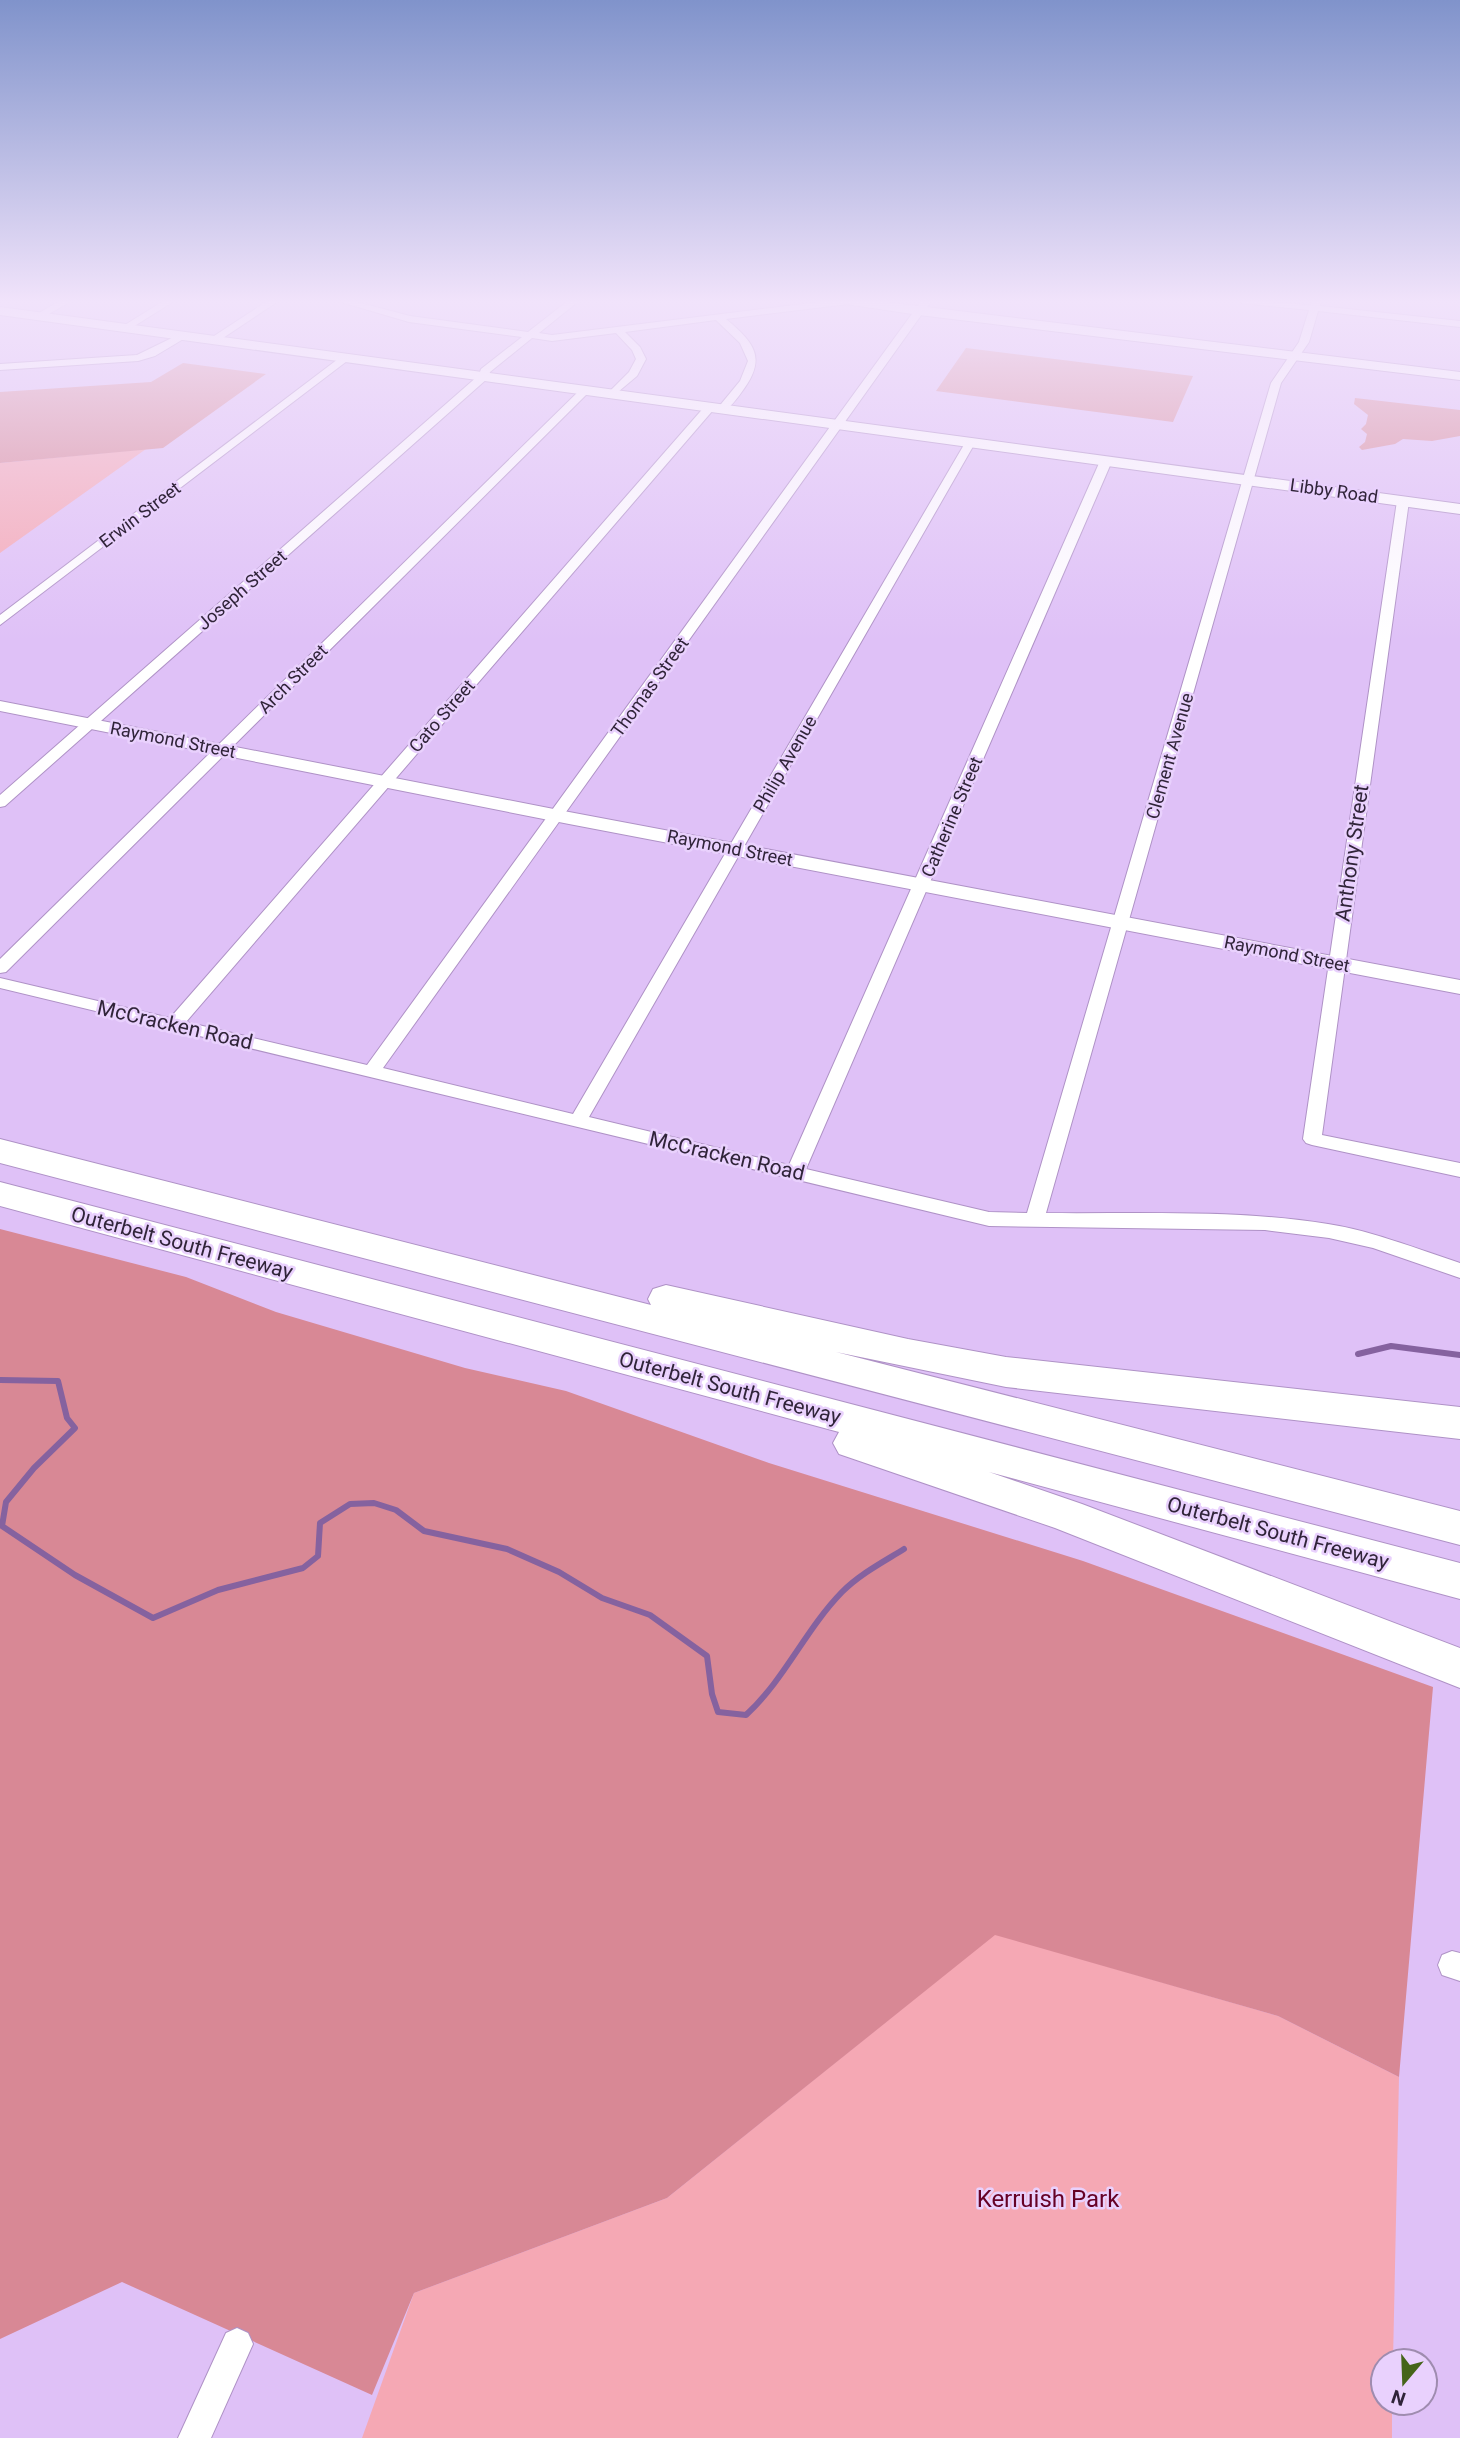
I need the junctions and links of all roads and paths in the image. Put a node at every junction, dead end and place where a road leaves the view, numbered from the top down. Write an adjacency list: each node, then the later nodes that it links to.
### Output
1 (273, 414): 14 (street, Erwin Street)
2 (441, 414): 16 (street, Joseph Street)
3 (562, 414): 17 (street, Arch Street)
4 (711, 414): 18 (street, Cato Street)
5 (757, 414): 8 (main road, Libby Road)
6 (846, 414): 8 (street, Thomas Street)
7 (1268, 414): 11 (street, Clement Avenue)
8 (838, 425): 9 (main road, Libby Road); 20 (street, Thomas Street)
9 (970, 443): 10 (main road, Libby Road); 21 (street, Philip Avenue)
10 (1106, 461): 11 (main road, Libby Road); 22 (street, Catherine Street)
11 (1251, 480): 12 (main road, Libby Road); 23 (street, Clement Avenue)
12 (1403, 501): 13 (main road, Libby Road); 24 (street, Anthony Street)
13 (1460, 509)
14 (0, 621)
15 (0, 706): 16 (street, Raymond Street)
16 (91, 724): 17 (street, Raymond Street); 19 (street, Joseph Street)
17 (221, 750): 18 (street, Raymond Street); 25 (street, Arch Street)
18 (386, 781): 20 (street, Raymond Street); 28 (street, Cato Street)
19 (0, 803)
20 (557, 816): 21 (street, Raymond Street); 29 (street, Thomas Street)
21 (736, 850): 22 (street, Raymond Street); 30 (street, Philip Avenue)
22 (923, 885): 23 (street, Raymond Street); 33 (street, Catherine Street)
23 (1121, 922): 24 (street, Raymond Street); 36 (street, Clement Avenue)
24 (1337, 963): 27 (street, Raymond Street); 32 (street, Anthony Street)
25 (0, 968)
26 (0, 983): 28 (street, McCracken Road)
27 (1460, 986)
28 (174, 1025): 29 (street, McCracken Road)
29 (371, 1072): 30 (street, McCracken Road)
30 (578, 1121): 33 (street, McCracken Road)
31 (0, 1151): 35 (highway, Outerbelt South Freeway)
32 (1460, 1170)
33 (795, 1173): 36 (street, McCracken Road)
34 (0, 1194): 38 (highway, Outerbelt South Freeway)
35 (252, 1217): 39 (highway); 40 (highway, Outerbelt South Freeway)
36 (1035, 1219): 37 (street, McCracken Road)
37 (1460, 1271)
38 (697, 1380): 41 (highway, Outerbelt South Freeway); 42 (highway)
39 (1460, 1423)
40 (1460, 1528)
41 (1460, 1581)
42 (1460, 1668)
43 (237, 2344): 44 (street)
44 (194, 2438)

